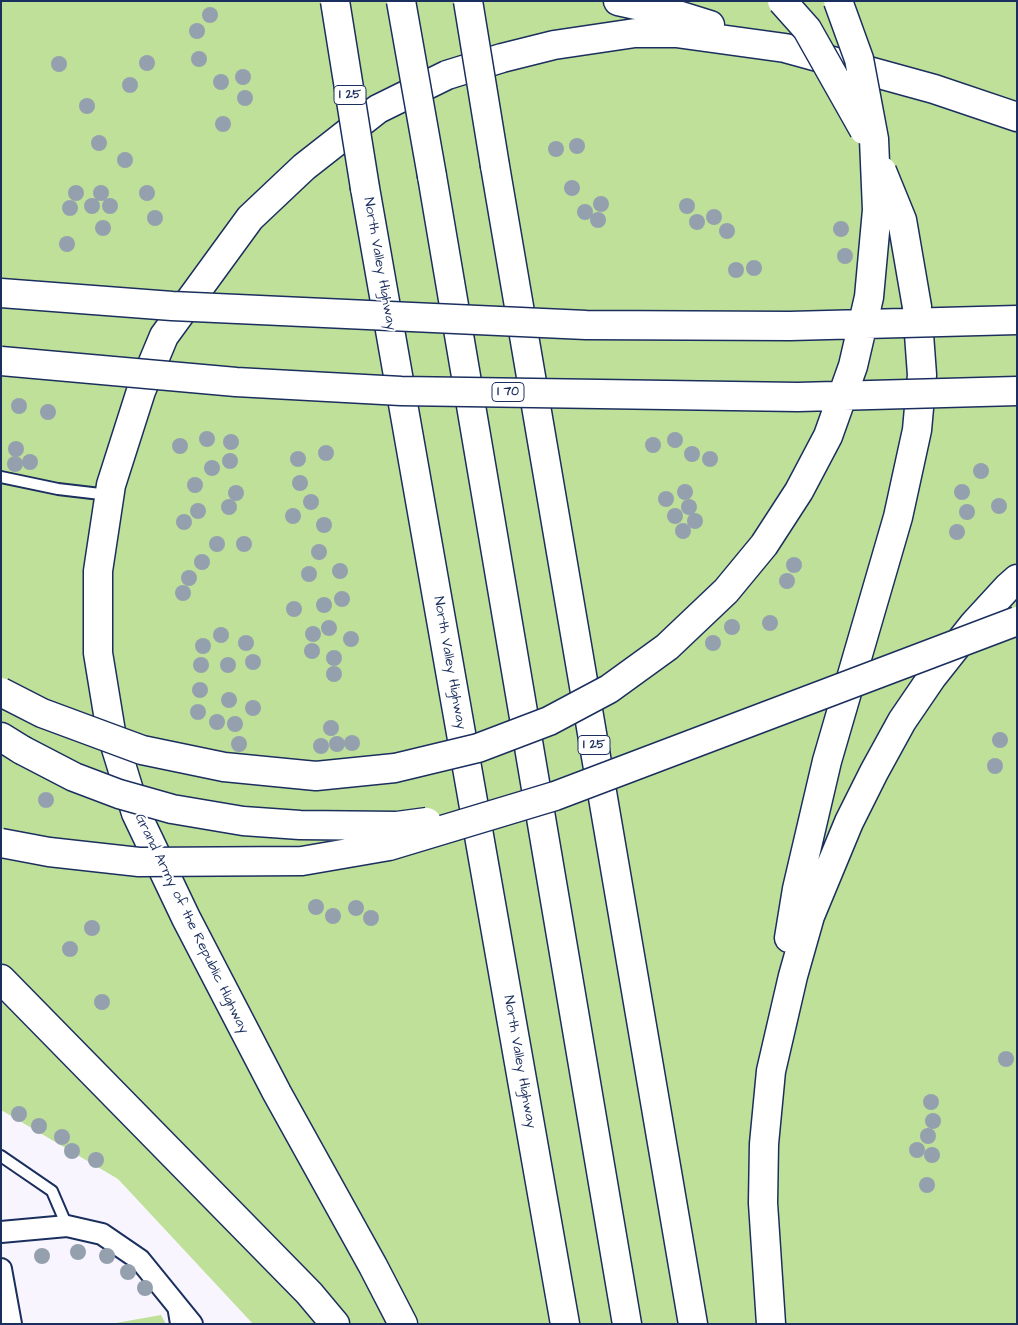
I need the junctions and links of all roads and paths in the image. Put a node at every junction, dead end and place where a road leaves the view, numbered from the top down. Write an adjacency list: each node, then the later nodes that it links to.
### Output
1 (335, 1): 33 (highway, North Valley Highway / I 25, bridge)
2 (401, 1): 34 (highway, bridge)
3 (468, 1): 35 (highway, I 25, bridge)
4 (618, 1): 7 (highway)
5 (782, 1): 22 (highway, bridge)
6 (838, 1): 17 (highway, bridge)
7 (786, 48): 8 (highway, Grand Army of the Republic Highway); 14 (highway, Grand Army of the Republic Highway)
8 (1017, 117)
9 (1, 294): 10 (highway, bridge)
10 (1017, 320)
11 (1, 361): 12 (highway, I 70, bridge)
12 (1017, 391)
13 (1, 477): 14 (lane)
14 (110, 495): 32 (highway, Grand Army of the Republic Highway)
15 (1017, 579): 22 (highway)
16 (1017, 621): 19 (highway, bridge)
17 (1, 692)
18 (12, 743): 19 (highway, bridge)
19 (555, 796): 20 (highway, bridge)
20 (1, 843)
21 (1, 979): 31 (highway)
22 (771, 1071): 36 (highway)
23 (1, 1156): 24 (lane)
24 (67, 1226): 25 (street); 27 (street)
25 (1, 1232)
26 (1, 1269): 28 (street)
27 (171, 1298): 29 (lane); 30 (street)
28 (11, 1324)
29 (176, 1324)
30 (192, 1324)
31 (335, 1324)
32 (403, 1324)
33 (565, 1324)
34 (627, 1324)
35 (693, 1324)
36 (771, 1324)

